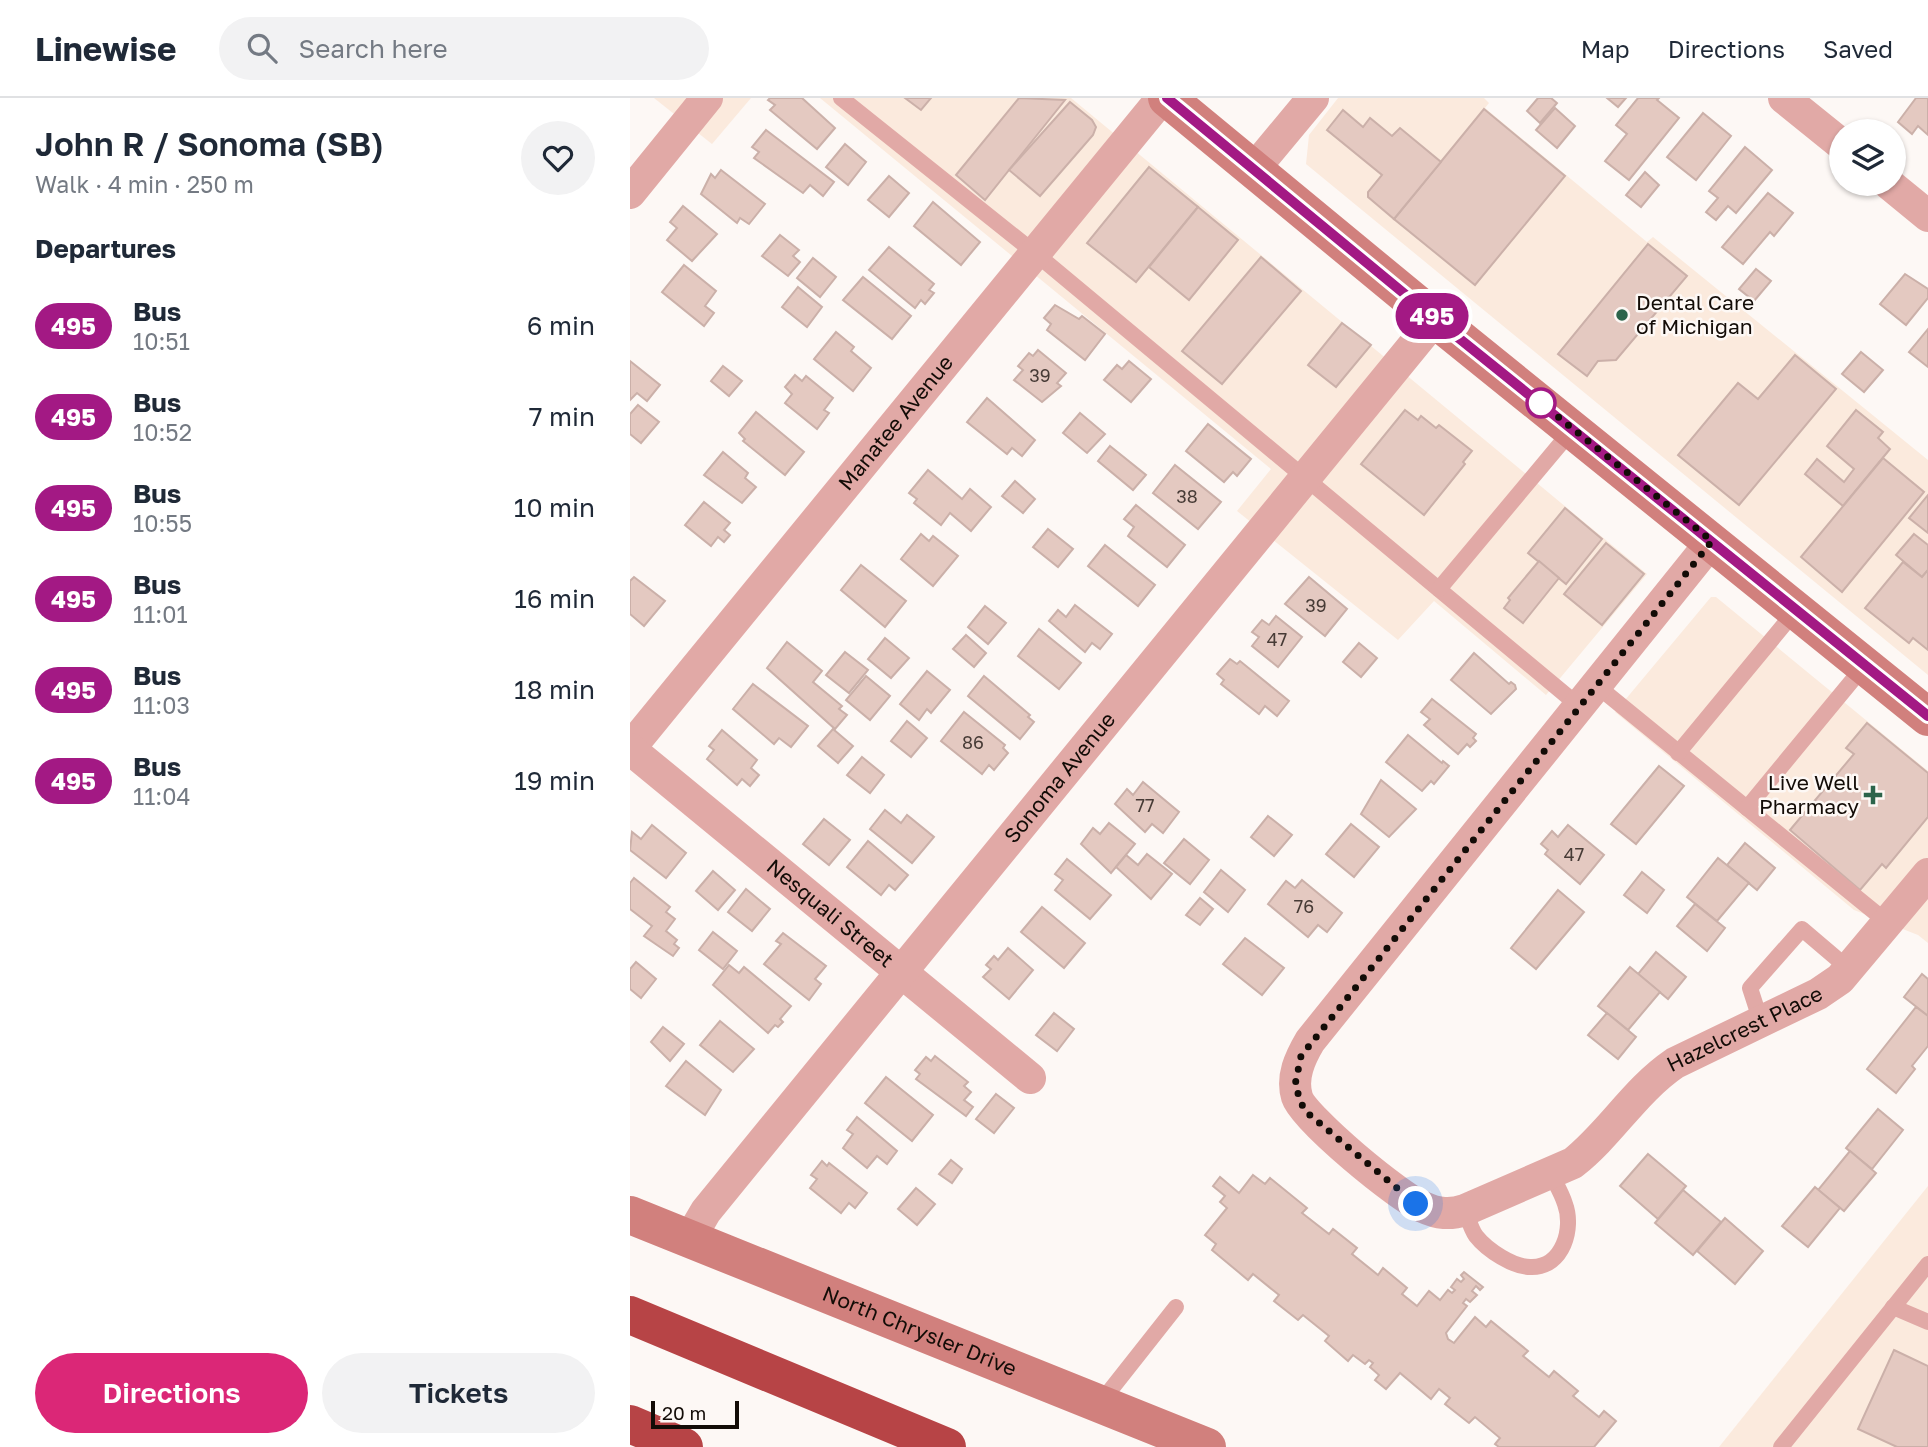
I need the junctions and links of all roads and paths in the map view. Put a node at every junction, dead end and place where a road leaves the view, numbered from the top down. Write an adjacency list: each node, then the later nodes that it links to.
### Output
1 (707, 98): 9 (street)
2 (841, 98): 12 (lane)
3 (1162, 98): 12 (street, Manatee Avenue)
4 (1167, 98): 8 (main road)
5 (1313, 98): 8 (street)
6 (1784, 98): 7 (street)
7 (1829, 135)
8 (1254, 169): 13 (main road)
9 (630, 193)
10 (1904, 196): 11 (street)
11 (1928, 216)
12 (1035, 253): 15 (lane); 22 (street, Manatee Avenue)
13 (1435, 319): 14 (main road); 15 (street, Sonoma Avenue)
14 (1574, 428): 16 (main road); 17 (lane)
15 (1305, 477): 17 (lane); 28 (street, Sonoma Avenue)
16 (1712, 541): 18 (main road); 20 (street)
17 (1439, 589): 20 (lane)
18 (1797, 609): 19 (main road); 23 (lane)
19 (1865, 665): 21 (main road); 24 (lane)
20 (1588, 695): 23 (lane); 32 (street, Hazelcrest Place)
21 (1928, 717)
22 (630, 749): 28 (street, Nesquali Street)
23 (1678, 752): 24 (lane)
24 (1747, 808): 26 (lane)
25 (1928, 874): 26 (street, Hazelcrest Place)
26 (1888, 923): 27 (street, Hazelcrest Place)
27 (1849, 969): 29 (street, Hazelcrest Place); 29 (lane)
28 (900, 971): 30 (street, Nesquali Street); 34 (street, Sonoma Avenue)
29 (1761, 1022): 31 (street, Hazelcrest Place)
30 (1030, 1078)
31 (1551, 1174): 32 (street, Hazelcrest Place); 32 (lane)
32 (1465, 1210)
33 (630, 1215): 34 (main road, North Chrysler Drive)
34 (689, 1240): 40 (main road, North Chrysler Drive)
35 (1928, 1264): 37 (lane)
36 (1176, 1307): 40 (lane)
37 (1893, 1307): 39 (lane); 45 (lane)
38 (630, 1315): 43 (highway)
39 (1928, 1322)
40 (1101, 1402): 44 (main road, North Chrysler Drive)
41 (630, 1424): 42 (highway)
42 (684, 1447)
43 (947, 1447)
44 (1207, 1447)
45 (1781, 1447)

